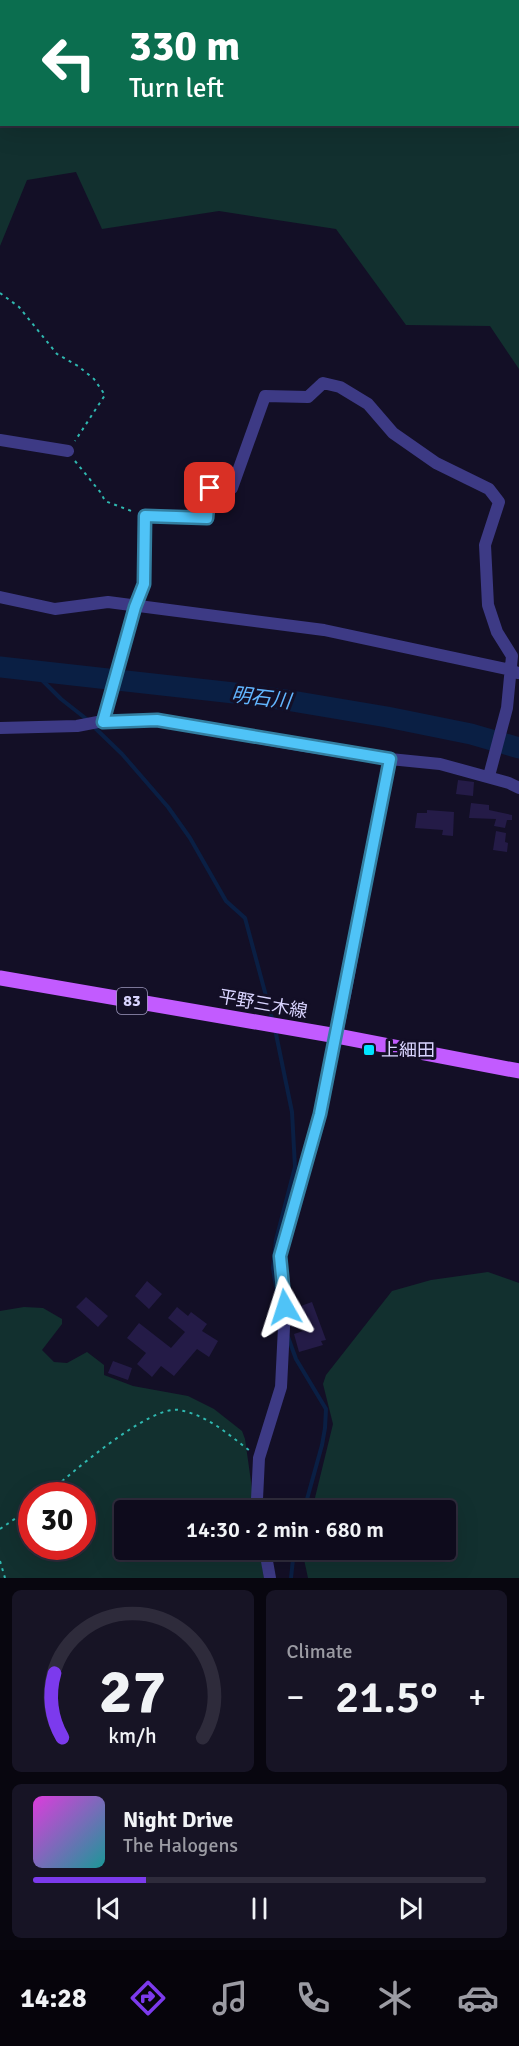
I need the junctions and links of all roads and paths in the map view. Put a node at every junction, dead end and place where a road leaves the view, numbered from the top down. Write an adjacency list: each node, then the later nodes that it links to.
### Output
1 (0, 293): 3 (path)
2 (0, 440): 3 (street)
3 (68, 451): 4 (path)
4 (145, 516): 6 (street); 7 (street)
5 (0, 597): 6 (street)
6 (135, 607): 7 (street); 8 (street)
7 (515, 672): 11 (street)
8 (103, 722): 9 (street); 10 (street)
9 (0, 728)
10 (390, 759): 11 (street); 14 (street)
11 (489, 776): 12 (street)
12 (519, 788)
13 (0, 978): 14 (main road, 平野三木線 / 83)
14 (337, 1036): 15 (main road, 平野三木線 / 83); 16 (street)
15 (519, 1071)
16 (260, 1458): 17 (path); 18 (street)
17 (63, 1482)
18 (257, 1500)
19 (18, 1517): 20 (path)
20 (0, 1529)
21 (267, 1560): 24 (street)
22 (0, 1561): 23 (path)
23 (5, 1578)
24 (270, 1578)

